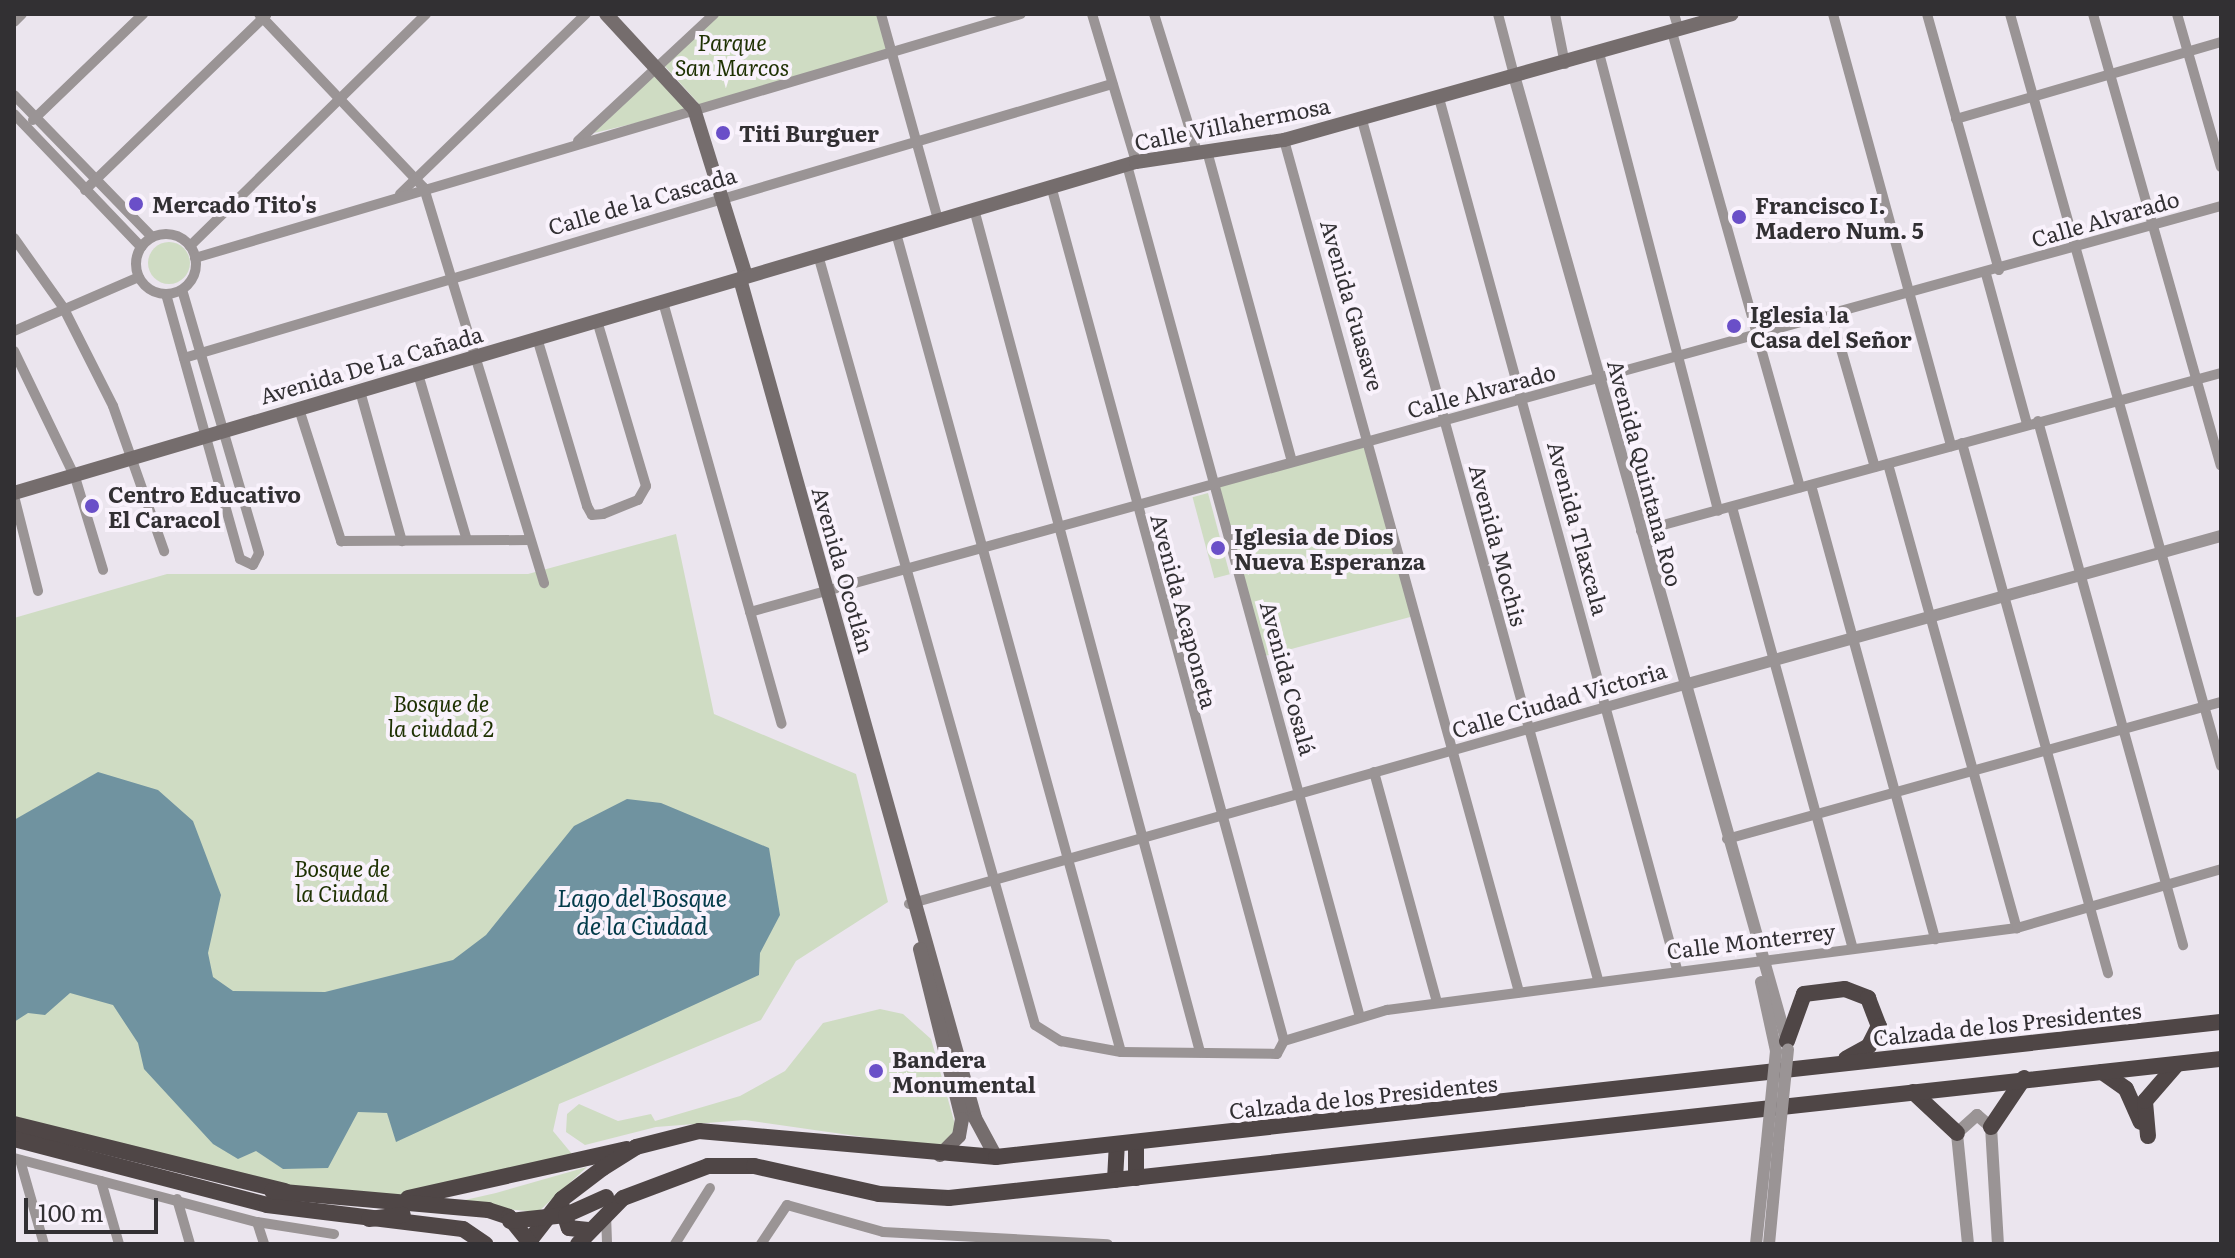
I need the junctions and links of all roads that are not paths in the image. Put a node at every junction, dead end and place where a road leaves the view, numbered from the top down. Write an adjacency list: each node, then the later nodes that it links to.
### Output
1 (22, 14): 21 (street)
2 (143, 14): 38 (street)
3 (426, 14): 33 (street)
4 (586, 14): 48 (street)
5 (606, 14): 28 (main road, Avenida Ocotlán)
6 (714, 14): 28 (street)
7 (881, 14): 24 (street)
8 (1021, 14): 24 (street)
9 (1092, 14): 31 (street, Avenida Cosalá)
10 (1154, 14): 45 (street)
11 (1498, 14): 30 (street, Avenida Quintana Roo)
12 (1555, 14): 27 (street)
13 (1674, 14): 22 (street)
14 (1732, 14): 22 (main road, Calle Villahermosa)
15 (1833, 14): 73 (street)
16 (1927, 14): 39 (street)
17 (2010, 14): 34 (street)
18 (2093, 14): 29 (street)
19 (2177, 14): 25 (street)
20 (263, 15): 33 (street); 49 (street)
21 (14, 22)
22 (1675, 31): 26 (main road, Calle Villahermosa); 80 (street)
23 (2221, 42): 25 (street)
24 (891, 51): 36 (street); 43 (street)
25 (2187, 51): 29 (street); 47 (street)
26 (1599, 53): 27 (main road, Calle Villahermosa); 85 (street)
27 (1565, 64): 30 (main road, Calle Villahermosa)
28 (658, 67): 36 (main road, Avenida Ocotlán); 44 (street)
29 (2111, 74): 34 (street); 58 (street)
30 (1515, 79): 35 (main road, Calle Villahermosa); 89 (street, Avenida Quintana Roo)
31 (1112, 84): 43 (street, Calle de la Cascada); 46 (street, Avenida Cosalá)
32 (14, 95): 38 (street)
33 (339, 97): 48 (street); 62 (street)
34 (2033, 97): 39 (street); 64 (street)
35 (1439, 98): 40 (main road, Calle Villahermosa); 92 (street, Avenida Tlaxcala)
36 (694, 109): 44 (street); 54 (main road, Avenida Ocotlán)
37 (14, 114): 41 (street)
38 (37, 117): 41 (street); 49 (street)
39 (1956, 119): 67 (street)
40 (1362, 120): 42 (main road, Calle Villahermosa); 95 (street, Avenida Mochis)
41 (26, 127): 52 (street)
42 (1284, 140): 45 (main road, Calle Villahermosa); 99 (street, Avenida Guasave)
43 (918, 142): 54 (street, Calle de la Cascada); 57 (street)
44 (574, 144): 51 (street)
45 (1202, 151): 46 (main road, Calle Villahermosa); 102 (street)
46 (1132, 163): 50 (main road, Calle Villahermosa); 107 (street, Avenida Cosalá)
47 (2221, 167)
48 (415, 178): 51 (street); 53 (street)
49 (97, 179): 52 (street); 60 (street)
50 (1051, 186): 56 (main road, Calle Villahermosa); 110 (street, Avenida Acaponeta)
51 (424, 188): 53 (street); 70 (street)
52 (85, 190): 63 (street)
53 (398, 196): 66 (street)
54 (723, 197): 70 (street, Calle de la Cascada); 71 (main road, Avenida Ocotlán)
55 (2221, 206): 58 (street, Calle Alvarado)
56 (974, 209): 57 (main road, Calle Villahermosa); 113 (street)
57 (938, 219): 59 (main road, Calle Villahermosa)
58 (2153, 224): 64 (street, Calle Alvarado); 90 (street)
59 (896, 233): 65 (main road, Calle Villahermosa); 119 (street)
60 (152, 237): 62 (street); 63 (street)
61 (14, 238): 76 (street)
62 (190, 246): 66 (street)
63 (141, 247): 69 (street)
64 (2075, 247): 67 (street, Calle Alvarado); 93 (street)
65 (818, 255): 71 (main road, Calle Villahermosa); 122 (street)
66 (195, 258): 72 (street)
67 (1999, 270): 68 (street, Calle Alvarado)
68 (1986, 274): 73 (street, Calle Alvarado); 96 (street)
69 (139, 277): 74 (street); 76 (street)
70 (453, 277): 83 (street, Calle de la Cascada); 84 (street)
71 (743, 278): 75 (main road, Avenida De La Cañada); 126 (main road, Avenida Ocotlán)
72 (182, 290): 74 (street); 83 (street)
73 (1911, 293): 77 (street, Calle Alvarado); 100 (street)
74 (166, 294): 86 (street)
75 (663, 302): 78 (main road, Avenida De La Cañada); 129 (street)
76 (63, 307): 79 (street); 101 (street)
77 (1831, 314): 80 (street, Calle Alvarado); 105 (street)
78 (597, 321): 81 (main road, Avenida De La Cañada); 81 (street)
79 (14, 331)
80 (1756, 335): 85 (street, Calle Alvarado); 108 (street)
81 (537, 338): 84 (main road, Avenida De La Cañada)
82 (14, 351): 106 (street)
83 (201, 352): 86 (street, Calle de la Cascada); 97 (street)
84 (476, 356): 88 (main road, Avenida De La Cañada); 117 (street)
85 (1677, 356): 89 (street, Calle Alvarado); 112 (street)
86 (184, 358): 98 (street)
87 (2221, 373): 90 (street)
88 (418, 374): 91 (main road, Avenida De La Cañada); 116 (street)
89 (1600, 379): 92 (street, Calle Alvarado); 114 (street, Avenida Quintana Roo)
90 (2197, 379): 93 (street); 104 (street)
91 (360, 391): 94 (main road, Avenida De La Cañada); 118 (street)
92 (1523, 399): 95 (street, Calle Alvarado); 135 (street, Avenida Tlaxcala)
93 (2119, 399): 96 (street); 121 (street)
94 (299, 409): 97 (main road, Avenida De La Cañada); 118 (street)
95 (1444, 420): 99 (street, Calle Alvarado); 138 (street, Avenida Mochis)
96 (2033, 423): 100 (street); 124 (street)
97 (224, 430): 98 (main road, Avenida De La Cañada); 98 (street)
98 (206, 436): 101 (main road, Avenida De La Cañada)
99 (1371, 439): 102 (street, Calle Alvarado); 140 (street, Avenida Guasave)
100 (1957, 444): 103 (street); 128 (street)
101 (136, 457): 106 (main road, Avenida De La Cañada); 120 (street)
102 (1292, 461): 107 (street, Calle Alvarado)
103 (1888, 464): 105 (street); 130 (street)
104 (2221, 465)
105 (1875, 467): 108 (street)
106 (75, 477): 109 (main road, Avenida De La Cañada); 123 (street)
107 (1216, 483): 110 (street, Calle Alvarado); 145 (street, Avenida Cosalá)
108 (1805, 486): 111 (street); 131 (street)
109 (14, 495): 127 (street)
110 (1135, 507): 113 (street, Calle Alvarado); 147 (street, Avenida Acaponeta)
111 (1732, 507): 112 (street); 132 (street)
112 (1718, 511): 114 (street)
113 (1059, 527): 119 (street, Calle Alvarado); 149 (street)
114 (1641, 531): 133 (street, Avenida Quintana Roo)
115 (2221, 536): 121 (street, Calle Ciudad Victoria)
116 (467, 540): 117 (street); 118 (street)
117 (529, 540): 125 (street)
118 (402, 541)
119 (983, 548): 122 (street, Calle Alvarado); 151 (street)
120 (164, 551)
121 (2163, 552): 124 (street, Calle Ciudad Victoria); 136 (street)
122 (908, 567): 126 (street, Calle Alvarado); 153 (street)
123 (103, 570)
124 (2081, 575): 128 (street, Calle Ciudad Victoria); 139 (street)
125 (544, 583)
126 (827, 590): 129 (street, Calle Alvarado); 155 (main road, Avenida Ocotlán)
127 (38, 591)
128 (2004, 595): 130 (street, Calle Ciudad Victoria); 141 (street)
129 (750, 612): 137 (street)
130 (1930, 614): 131 (street, Calle Ciudad Victoria); 143 (street)
131 (1852, 636): 132 (street, Calle Ciudad Victoria); 146 (street)
132 (1774, 660): 133 (street, Calle Ciudad Victoria); 148 (street)
133 (1684, 685): 135 (street, Calle Ciudad Victoria); 150 (street, Avenida Quintana Roo)
134 (2221, 702): 136 (street)
135 (1607, 706): 138 (street, Calle Ciudad Victoria); 162 (street, Avenida Tlaxcala)
136 (2205, 706): 139 (street); 142 (street)
137 (782, 724)
138 (1529, 728): 140 (street, Calle Ciudad Victoria); 164 (street, Avenida Mochis)
139 (2123, 729): 141 (street); 154 (street)
140 (1452, 750): 144 (street, Calle Ciudad Victoria); 165 (street, Avenida Guasave)
141 (2047, 750): 143 (street); 156 (street)
142 (2221, 766)
143 (1973, 770): 146 (street); 157 (street)
144 (1374, 772): 145 (street, Calle Ciudad Victoria); 166 (street)
145 (1298, 792): 147 (street, Calle Ciudad Victoria); 167 (street, Avenida Cosalá)
146 (1895, 792): 148 (street); 158 (street)
147 (1220, 814): 149 (street, Calle Ciudad Victoria); 169 (street, Avenida Acaponeta)
148 (1816, 814): 150 (street); 160 (street)
149 (1144, 837): 151 (street, Calle Ciudad Victoria); 172 (street)
150 (1727, 839): 161 (street, Avenida Quintana Roo)
151 (1068, 858): 153 (street, Calle Ciudad Victoria); 171 (street)
152 (2221, 869): 154 (street, Calle Monterrey)
153 (993, 879): 155 (street, Calle Ciudad Victoria); 171 (street, Calle Monterrey)
154 (2166, 885): 156 (street, Calle Monterrey); 159 (street)
155 (913, 903): 187 (main road, Avenida Ocotlán); 188 (main road, Avenida Ocotlán)
156 (2090, 906): 157 (street, Calle Monterrey); 163 (street)
157 (2017, 928): 158 (street, Calle Monterrey)
158 (1935, 939): 160 (street, Calle Monterrey)
159 (2183, 945)
160 (1853, 948): 161 (street, Calle Monterrey)
161 (1760, 960): 162 (street, Calle Monterrey); 170 (street, Avenida Quintana Roo)
162 (1677, 969): 164 (street, Calle Monterrey)
163 (2108, 973)
164 (1598, 980): 165 (street, Calle Monterrey)
165 (1519, 992): 166 (street, Calle Monterrey)
166 (1437, 1003): 167 (street, Calle Monterrey)
167 (1360, 1017): 169 (street, Calle Monterrey)
168 (2221, 1022): 174 (highway, Calzada de los Presidentes)
169 (1285, 1043): 172 (street, Calle Monterrey)
170 (1783, 1047): 174 (highway); 186 (street, Avenida Quintana Roo, bridge)
171 (1121, 1052): 172 (street, Calle Monterrey)
172 (1200, 1052)
173 (2221, 1059): 175 (highway)
174 (1835, 1064): 183 (highway, Calzada de los Presidentes)
175 (2177, 1064): 176 (highway); 176 (highway)
176 (2102, 1072): 177 (highway)
177 (2024, 1078): 178 (highway); 180 (highway)
178 (1913, 1092): 181 (highway); 190 (highway)
179 (14, 1124): 194 (highway)
180 (1991, 1127): 181 (street); 218 (street)
181 (1957, 1133): 217 (street)
182 (14, 1139): 198 (highway)
183 (1136, 1144): 184 (highway, Calzada de los Presidentes); 190 (highway)
184 (1117, 1146): 188 (highway, Calzada de los Presidentes); 191 (highway)
185 (636, 1147): 187 (highway, Calzada de los Presidentes); 194 (highway); 196 (highway, Calzada de los Presidentes)
186 (1772, 1150): 215 (street); 216 (street)
187 (940, 1155): 188 (highway, Calzada de los Presidentes)
188 (996, 1157)
189 (17, 1159): 192 (street); 203 (street)
190 (1136, 1178): 191 (highway)
191 (1115, 1180): 197 (highway)
192 (101, 1181): 195 (street); 204 (street)
193 (710, 1188): 211 (street)
194 (272, 1191): 208 (highway, bridge)
195 (177, 1199): 199 (street); 205 (street)
196 (562, 1199): 200 (highway); 208 (highway, Calzada de los Presidentes)
197 (606, 1205): 198 (highway, bridge); 200 (highway); 210 (street)
198 (369, 1219): 207 (highway)
199 (257, 1222): 202 (street); 206 (street)
200 (588, 1230): 209 (highway)
201 (883, 1232): 212 (street); 213 (street); 214 (street)
202 (334, 1234)
203 (42, 1243)
204 (119, 1244)
205 (190, 1244)
206 (264, 1244)
207 (485, 1244)
208 (529, 1244)
209 (578, 1244)
210 (607, 1244)
211 (675, 1244)
212 (761, 1244)
213 (876, 1244)
214 (1108, 1244)
215 (1756, 1244)
216 (1769, 1244)
217 (1968, 1244)
218 (1998, 1244)

